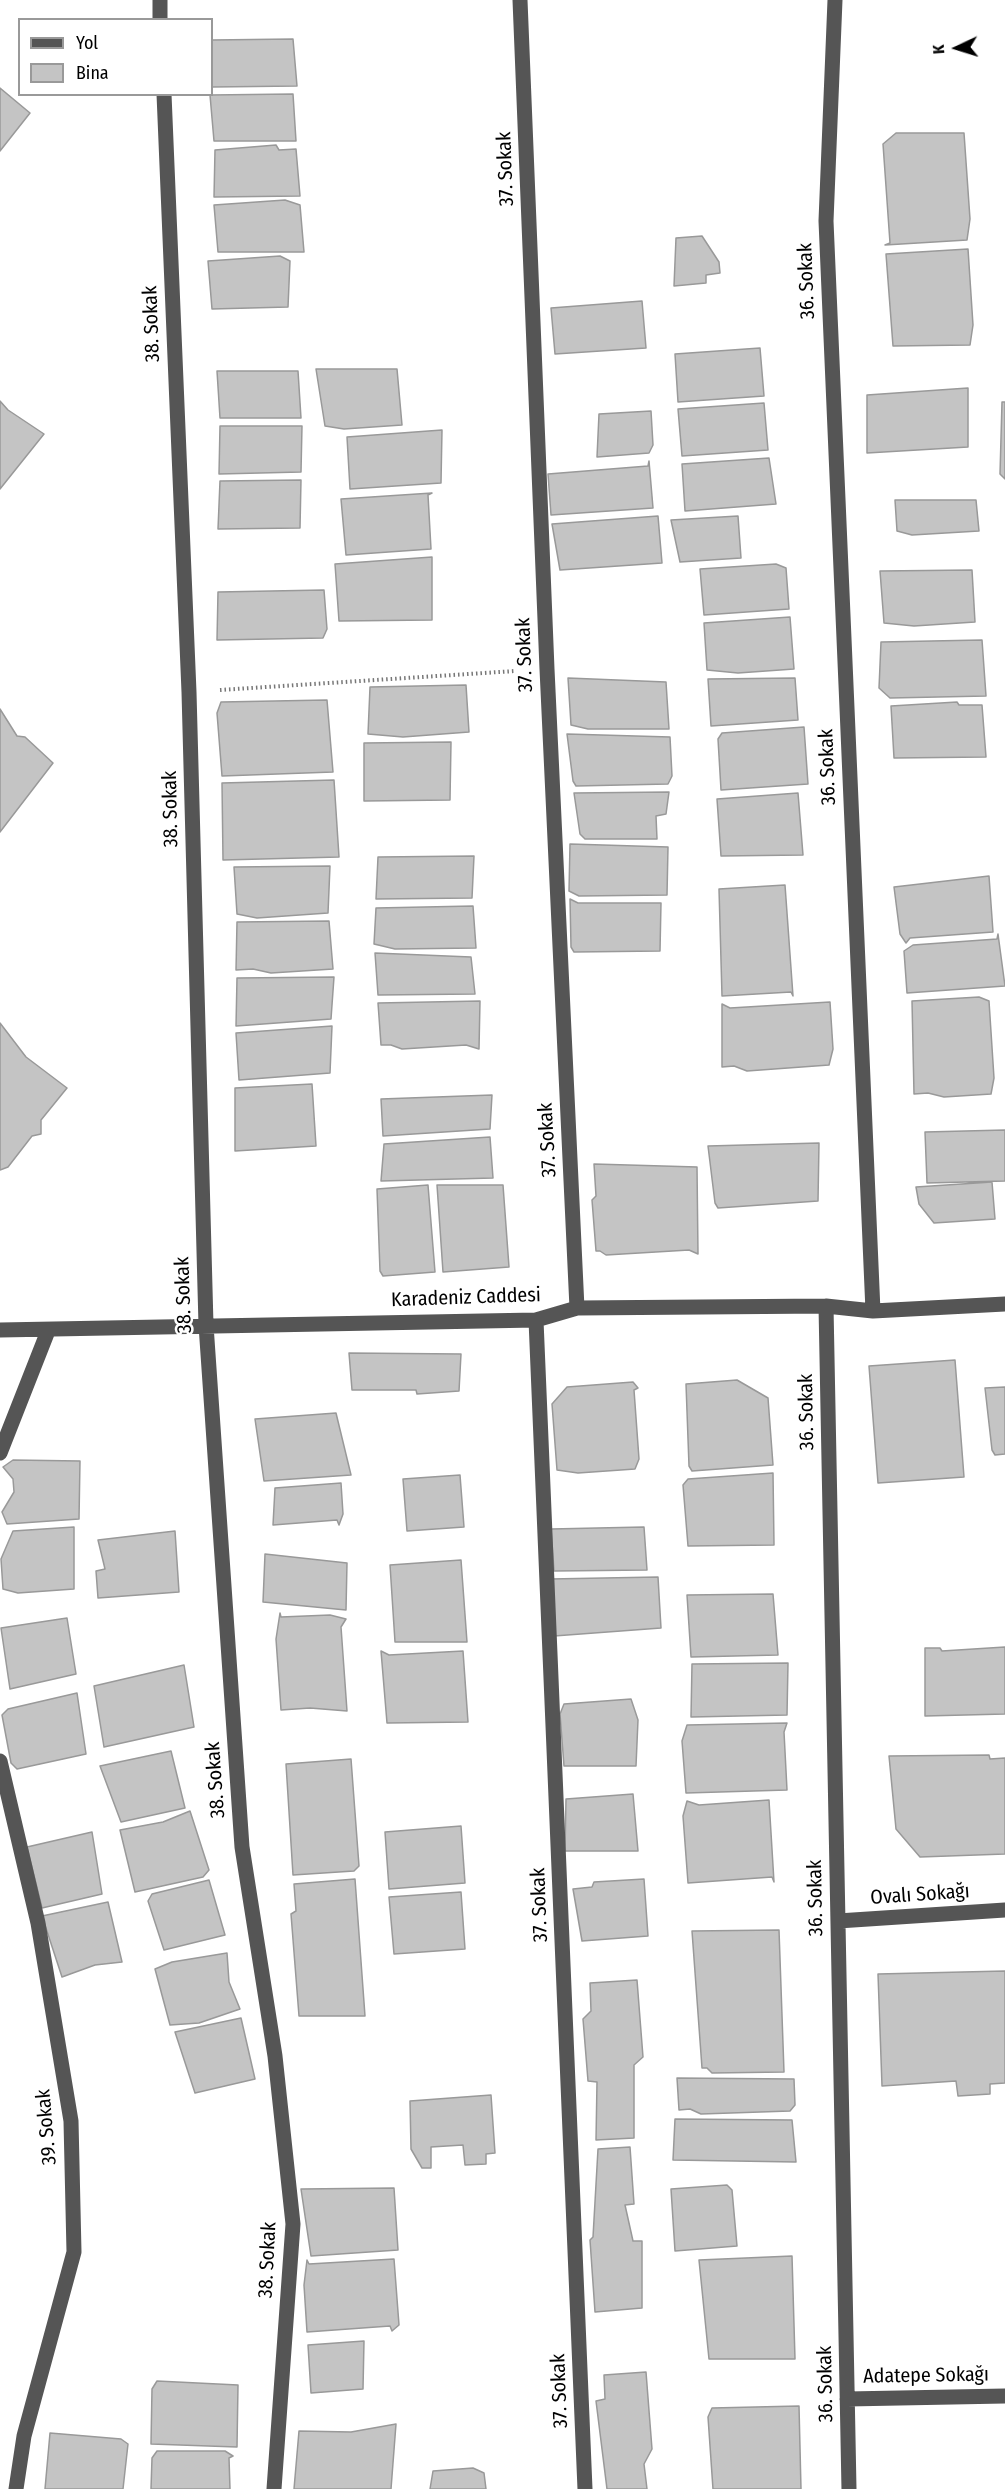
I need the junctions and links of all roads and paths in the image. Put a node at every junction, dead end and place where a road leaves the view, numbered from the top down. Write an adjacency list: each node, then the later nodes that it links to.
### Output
1 (160, 0): 4 (street)
2 (520, 0): 6 (street, 37. Sokak)
3 (835, 0): 11 (street, 36. Sokak)
4 (160, 18)
5 (164, 96): 7 (street, 38. Sokak)
6 (547, 669): 7 (path); 10 (street, 37. Sokak)
7 (189, 692): 13 (street, 38. Sokak)
8 (1005, 1304): 11 (street, Karadeniz Caddesi)
9 (826, 1306): 10 (street, Karadeniz Caddesi); 11 (street, Karadeniz Caddesi); 19 (street, 36. Sokak)
10 (577, 1308): 12 (street, Karadeniz Caddesi)
11 (873, 1311)
12 (536, 1320): 13 (street, Karadeniz Caddesi); 24 (street, 37. Sokak)
13 (206, 1325): 15 (street, Karadeniz Caddesi); 23 (street, 38. Sokak)
14 (0, 1330): 15 (street, Karadeniz Caddesi)
15 (48, 1331): 16 (street)
16 (0, 1453)
17 (0, 1761): 22 (street, 39. Sokak)
18 (1005, 1910): 19 (street, Ovalı Sokağı)
19 (838, 1921): 21 (street, 36. Sokak)
20 (1005, 2396): 21 (street, Adatepe Sokağı)
21 (848, 2399): 25 (street, 36. Sokak)
22 (16, 2489)
23 (274, 2489)
24 (585, 2489)
25 (849, 2489)

